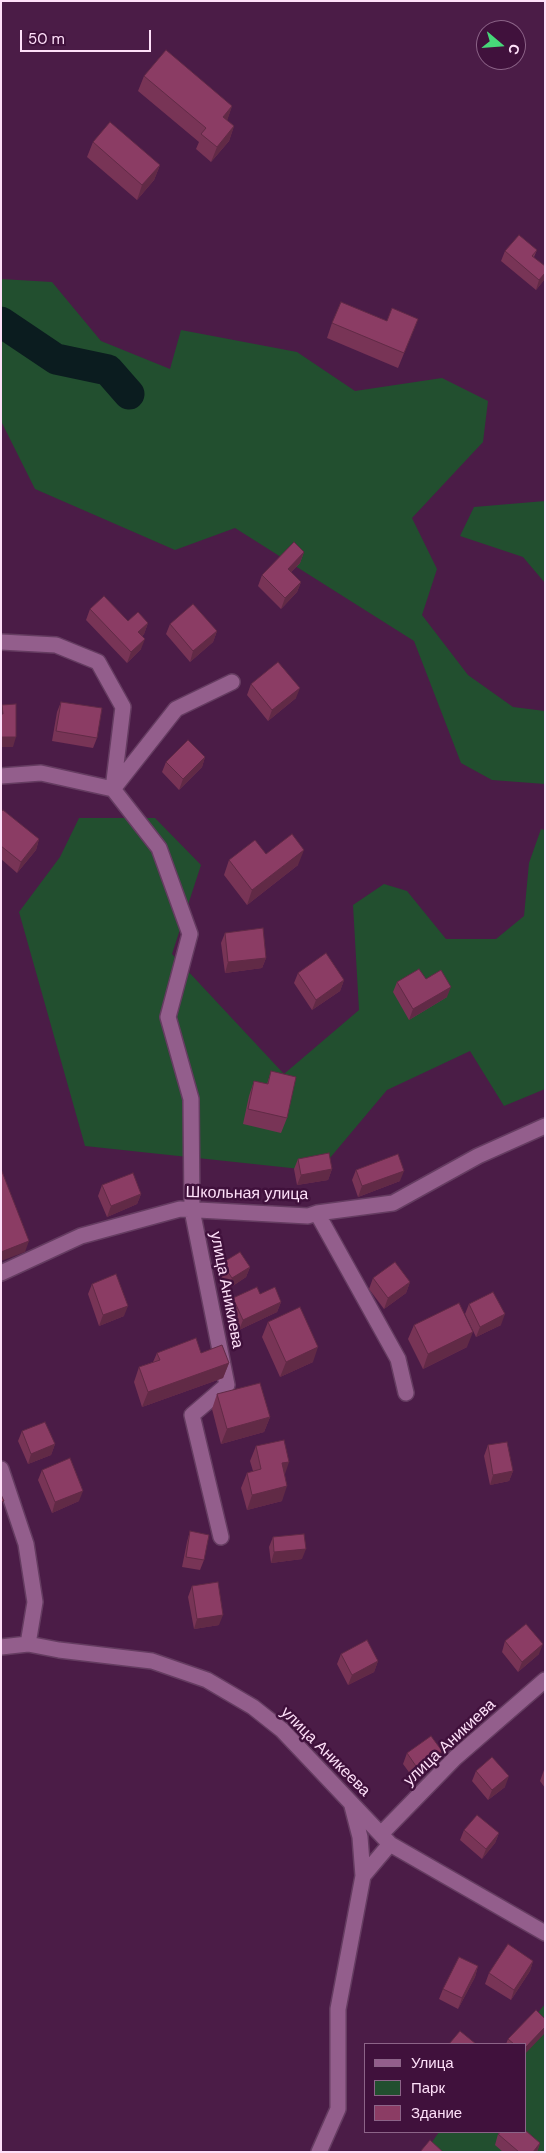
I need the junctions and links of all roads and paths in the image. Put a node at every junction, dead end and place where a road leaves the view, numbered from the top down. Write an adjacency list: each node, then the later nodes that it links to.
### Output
1 (1, 642): 4 (street)
2 (232, 682): 4 (street)
3 (1, 776): 4 (street)
4 (113, 789): 6 (street)
5 (545, 1126): 7 (street, Школьная улица)
6 (192, 1210): 7 (street, Школьная улица); 8 (street, Школьная улица); 11 (street, улица Аникиева)
7 (317, 1212): 9 (street)
8 (1, 1274)
9 (406, 1393)
10 (1, 1469): 12 (street)
11 (221, 1537)
12 (28, 1644): 13 (street, улица Аникеева); 15 (street, улица Аникеева)
13 (1, 1647)
14 (545, 1680): 16 (street, улица Аникиева)
15 (351, 1804): 16 (street, улица Аникеева); 17 (street)
16 (386, 1839): 17 (street, улица Аникиева); 18 (street, улица Аникеева)
17 (363, 1876): 19 (street)
18 (545, 1933)
19 (319, 2152)

